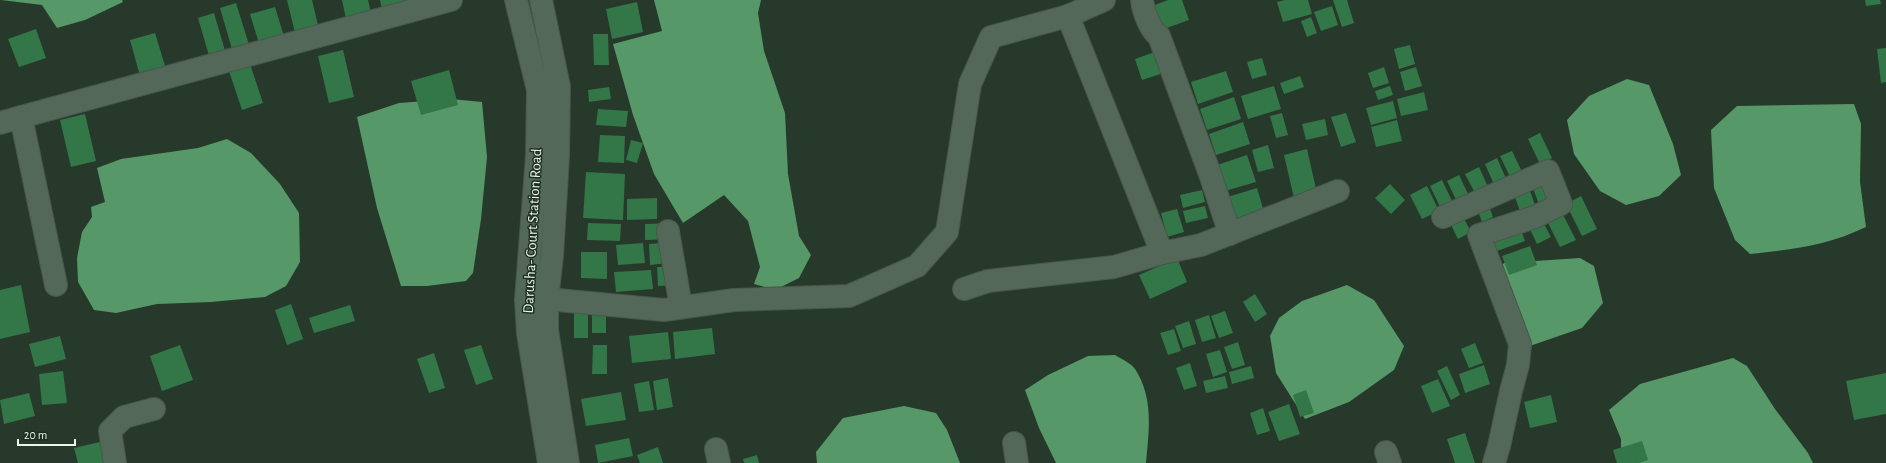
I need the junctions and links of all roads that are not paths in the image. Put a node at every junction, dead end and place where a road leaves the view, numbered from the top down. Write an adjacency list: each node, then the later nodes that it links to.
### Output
1 (451, 0): 7 (street)
2 (516, 0): 20 (street, Darusha- Court Station Road)
3 (541, 0): 16 (street, Darusha- Court Station Road)
4 (1104, 0): 6 (street)
5 (1142, 0): 12 (street)
6 (1068, 16): 13 (street); 17 (street)
7 (21, 117): 8 (street); 14 (street)
8 (0, 123)
9 (1338, 191): 12 (street)
10 (1443, 217): 22 (street)
11 (668, 231): 17 (street)
12 (1230, 234): 13 (street)
13 (1162, 253): 15 (street)
14 (56, 285)
15 (964, 289)
16 (547, 299): 17 (street); 21 (street, Darusha- Court Station Road)
17 (681, 307)
18 (154, 409): 19 (street)
19 (115, 463)
20 (549, 463)
21 (568, 463)
22 (1494, 463)

